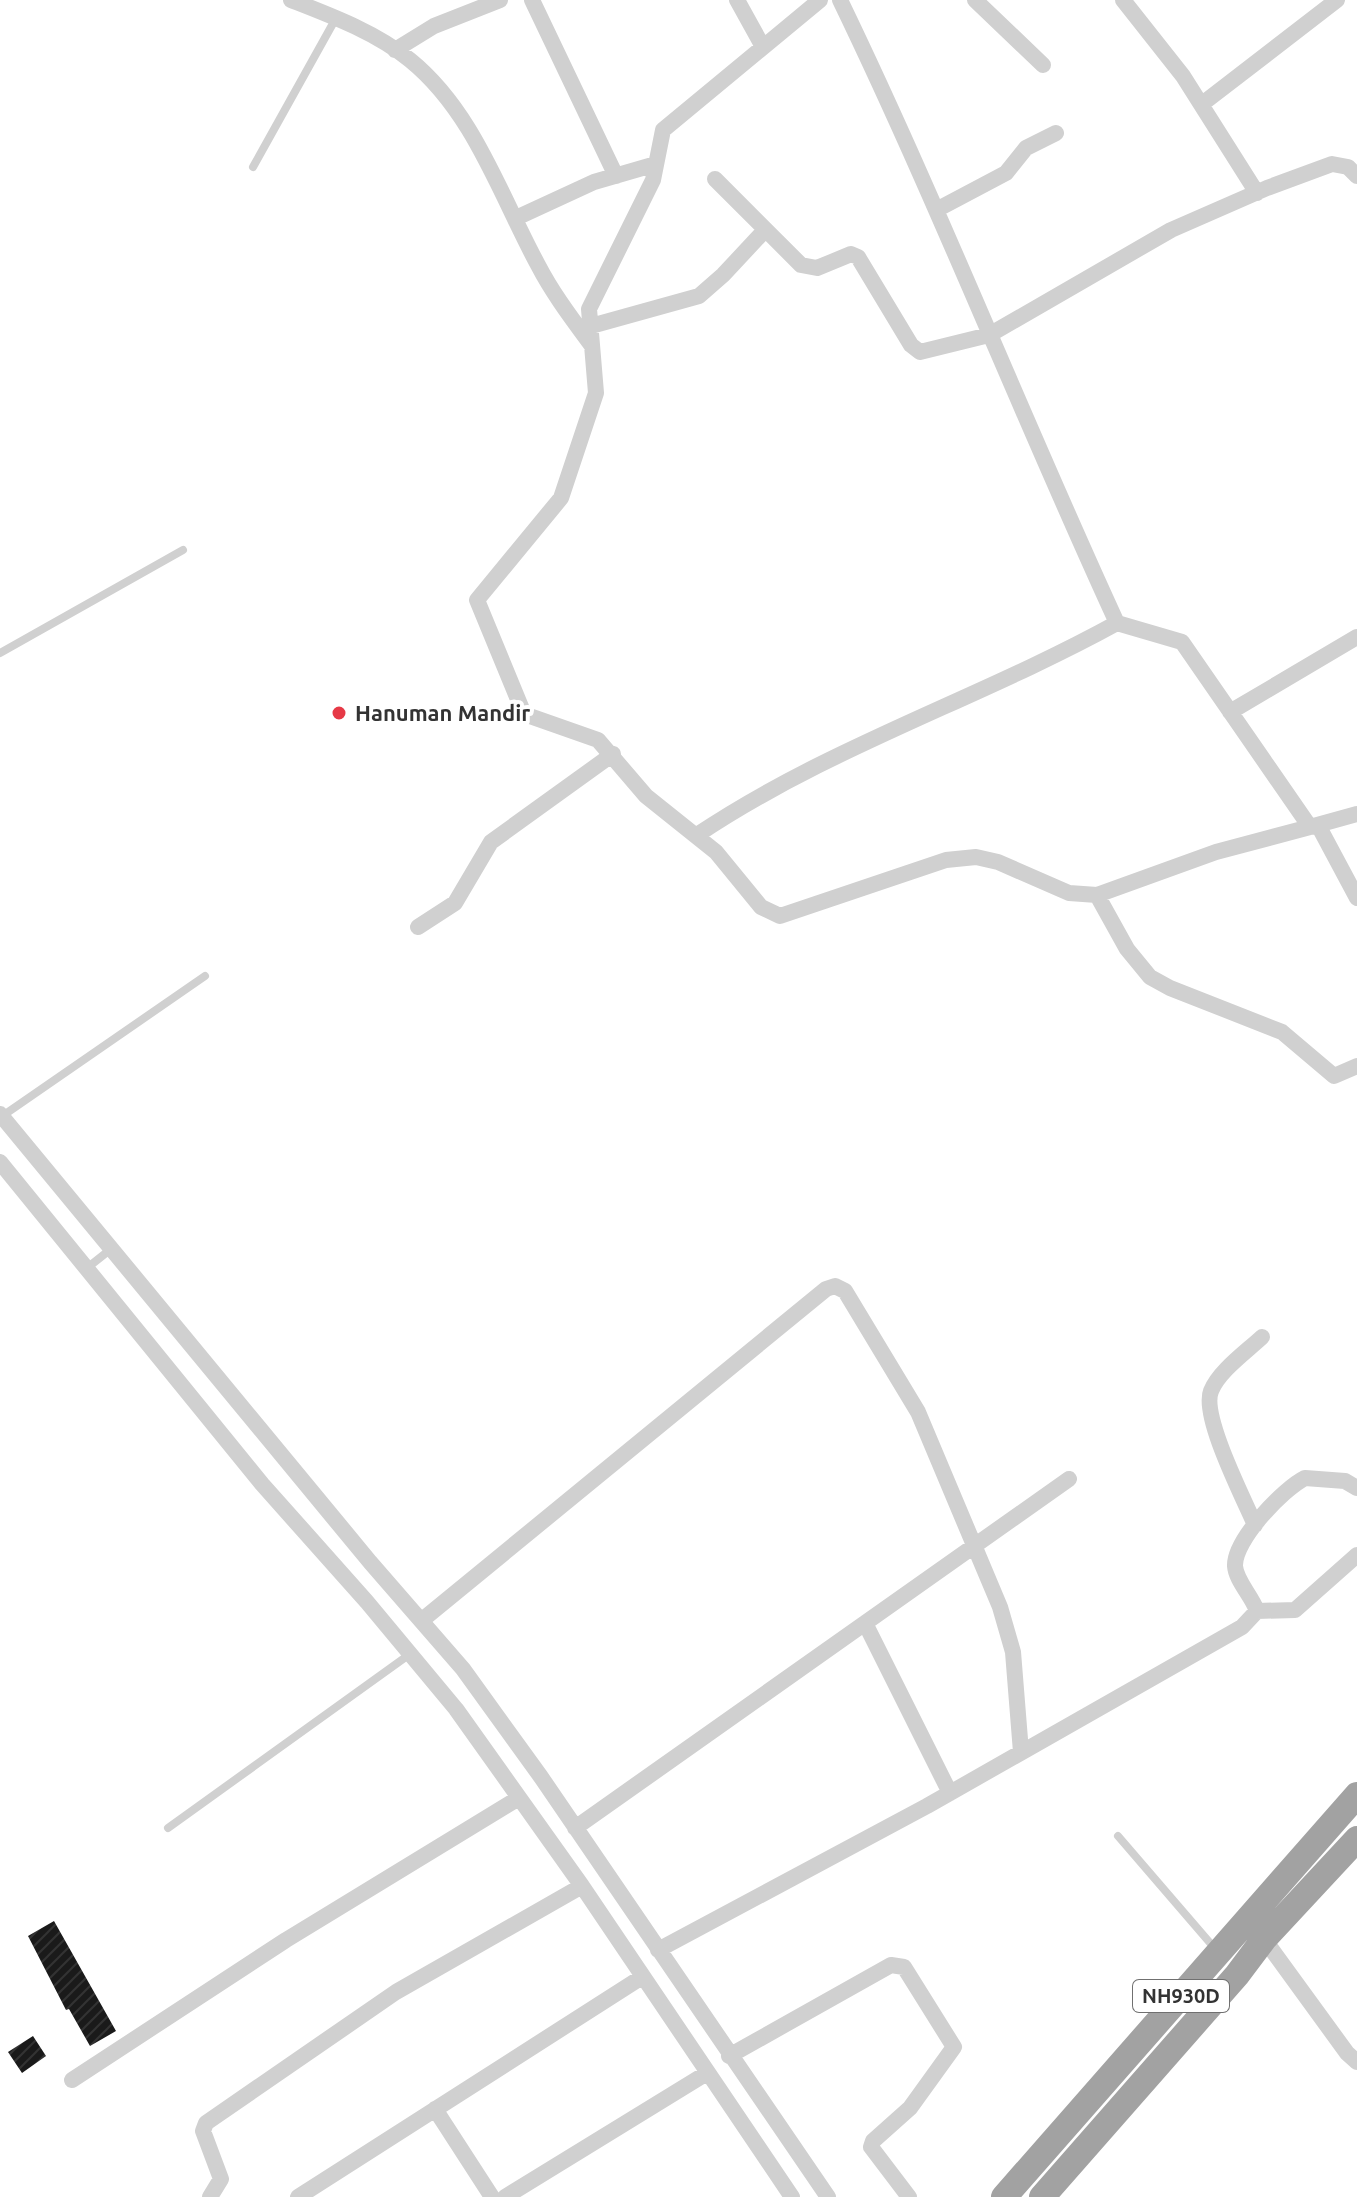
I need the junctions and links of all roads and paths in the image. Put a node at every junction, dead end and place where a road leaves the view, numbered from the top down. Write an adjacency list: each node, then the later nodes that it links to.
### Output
1 (291, 0): 10 (street)
2 (500, 0): 12 (street)
3 (532, 0): 18 (street)
4 (737, 0): 11 (street)
5 (820, 0): 11 (street)
6 (840, 0): 22 (street)
7 (975, 0): 13 (street)
8 (1123, 0): 14 (street)
9 (1337, 0): 14 (street)
10 (336, 18): 12 (street); 17 (lane)
11 (763, 47): 16 (street)
12 (395, 50): 23 (street)
13 (1043, 65)
14 (1202, 104): 21 (street)
15 (1056, 133): 22 (street)
16 (656, 164): 18 (street); 25 (street)
17 (253, 167)
18 (616, 176): 23 (street)
19 (1357, 176): 21 (street)
20 (715, 179): 24 (street)
21 (1257, 193): 26 (street)
22 (938, 209): 26 (street)
23 (516, 218): 27 (street)
24 (765, 230): 25 (street); 26 (street)
25 (591, 326): 27 (street)
26 (989, 335): 29 (street)
27 (593, 348): 33 (street)
28 (183, 550): 31 (lane)
29 (1117, 623): 32 (street); 36 (street)
30 (1357, 637): 32 (street)
31 (0, 653)
32 (1230, 712): 35 (street)
33 (613, 754): 36 (street); 39 (street)
34 (1357, 814): 35 (street)
35 (1314, 826): 37 (street); 38 (street)
36 (697, 835): 37 (street)
37 (1097, 895): 41 (street)
38 (1357, 898)
39 (418, 927)
40 (205, 976): 42 (lane)
41 (1357, 1066)
42 (1, 1116): 44 (street)
43 (0, 1162): 45 (street)
44 (111, 1248): 45 (lane); 53 (street)
45 (87, 1268): 55 (street)
46 (1262, 1337): 49 (street)
47 (1069, 1479): 50 (street)
48 (1357, 1488): 49 (street)
49 (1255, 1525): 52 (street)
50 (972, 1547): 53 (street); 54 (street); 56 (street)
51 (1357, 1555): 52 (street)
52 (1257, 1611): 56 (street)
53 (421, 1621): 61 (street)
54 (865, 1623): 57 (street); 61 (street)
55 (410, 1654): 59 (street); 60 (lane)
56 (1021, 1752): 57 (street)
57 (950, 1793): 66 (street)
58 (1357, 1795): 67 (highway, NH930D)
59 (519, 1798): 64 (street); 72 (street)
60 (168, 1828)
61 (575, 1828): 66 (street)
62 (1118, 1836): 67 (lane)
63 (1357, 1839): 65 (highway, NH930D)
64 (582, 1886): 68 (street); 74 (street)
65 (1264, 1939): 70 (street); 82 (highway, NH930D)
66 (658, 1950): 69 (street)
67 (1219, 1953): 81 (highway, NH930D)
68 (642, 1977): 71 (street); 73 (street)
69 (729, 2056): 79 (street); 80 (street)
70 (1357, 2062)
71 (707, 2073): 77 (street); 78 (street)
72 (72, 2080)
73 (435, 2109): 75 (street); 76 (street)
74 (210, 2197)
75 (298, 2197)
76 (492, 2197)
77 (505, 2197)
78 (792, 2197)
79 (828, 2197)
80 (909, 2197)
81 (1004, 2197)
82 (1042, 2197)

